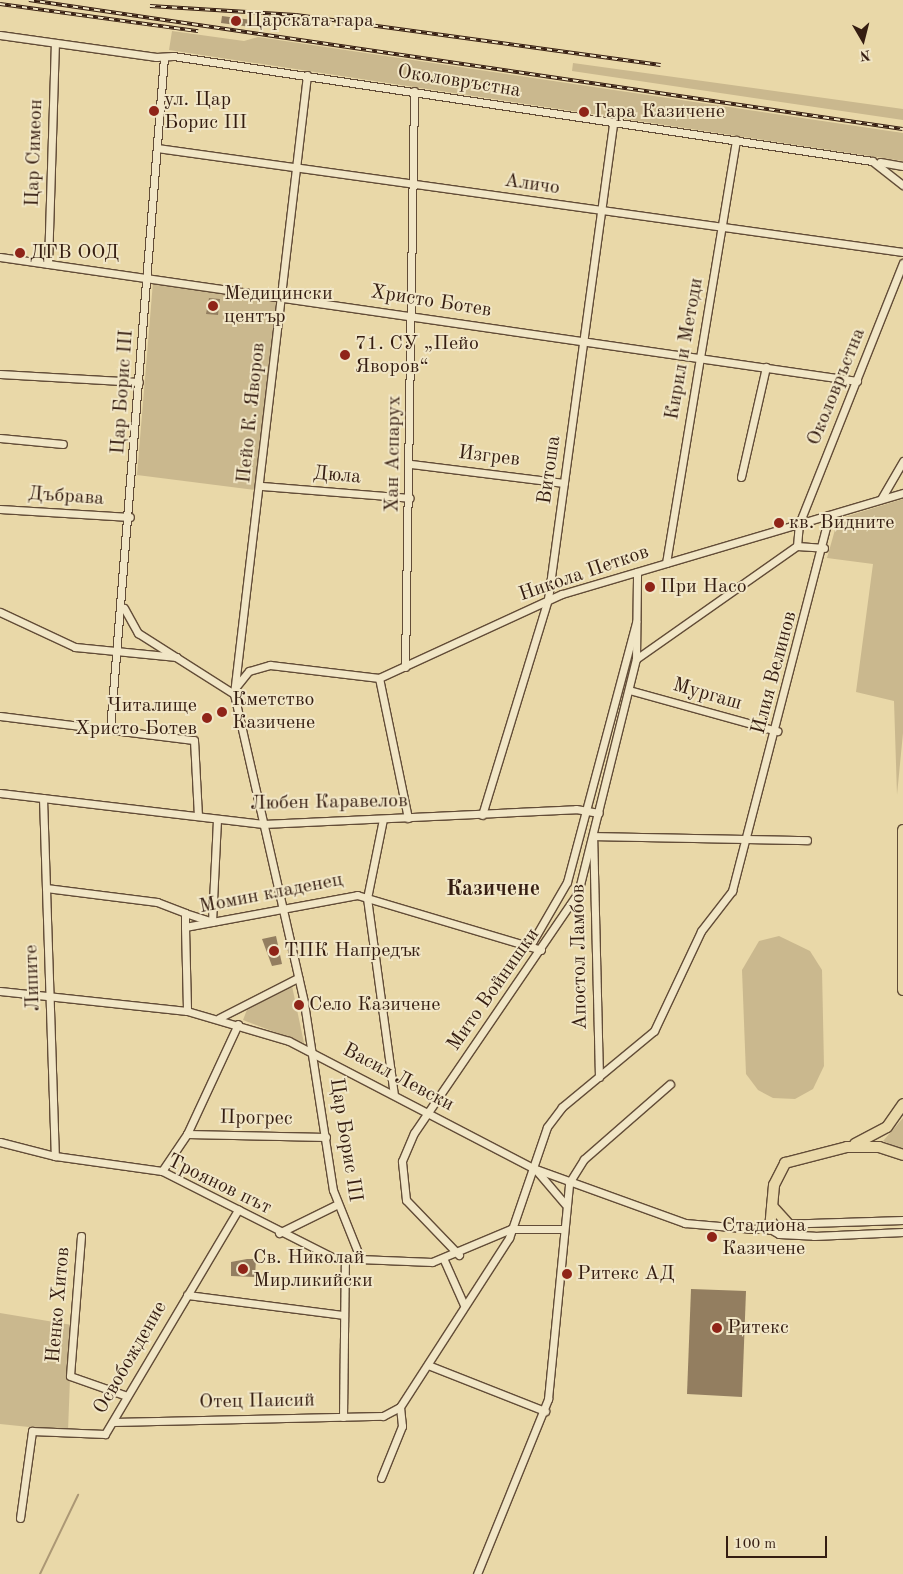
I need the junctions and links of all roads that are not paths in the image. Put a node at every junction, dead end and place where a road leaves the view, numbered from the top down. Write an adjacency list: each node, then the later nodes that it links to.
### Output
1 (0, 35): 2 (street, Околовръстна)
2 (54, 43): 3 (street, Околовръстна); 19 (street, Цар Симеон)
3 (164, 56): 4 (street, Околовръстна); 8 (street, Цар Борис III)
4 (307, 75): 5 (street, Околовръстна); 11 (street, Пейо К. Яворов)
5 (414, 91): 6 (street, Околовръстна); 12 (street, Хан Аспарух)
6 (613, 122): 7 (street, Околовръстна); 14 (street, Витоша)
7 (736, 140): 9 (street, Околовръстна); 15 (street, Кирил и Методи)
8 (157, 148): 11 (street, Аличо); 20 (street, Цар Борис III)
9 (872, 161): 10 (street); 13 (street, Околовръстна)
10 (903, 166)
11 (295, 168): 12 (street, Аличо); 21 (street, Пейо К. Яворов)
12 (414, 184): 14 (street, Аличо); 22 (street, Хан Аспарух)
13 (903, 185)
14 (601, 212): 15 (street, Аличо); 23 (street, Витоша)
15 (722, 228): 16 (street, Аличо); 24 (street, Кирил и Методи)
16 (903, 252)
17 (0, 257): 19 (street, Христо Ботев)
18 (903, 263): 27 (street, Околовръстна)
19 (48, 264): 20 (street, Христо Ботев)
20 (148, 276): 21 (street, Христо Ботев); 28 (street, Цар Борис III)
21 (282, 296): 22 (street, Христо Ботев); 35 (street, Пейо К. Яворов)
22 (412, 316): 23 (street, Христо Ботев); 32 (street, Хан Аспарух)
23 (584, 341): 24 (street, Христо Ботев); 34 (street, Витоша)
24 (700, 358): 25 (street, Христо Ботев); 45 (street, Кирил и Методи)
25 (766, 367): 27 (street, Христо Ботев); 33 (street)
26 (0, 374): 28 (street)
27 (857, 381): 42 (street, Околовръстна)
28 (139, 382): 41 (street, Цар Борис III)
29 (0, 438): 30 (street)
30 (63, 444)
31 (903, 461): 38 (street)
32 (411, 464): 34 (street, Изгрев); 37 (street, Хан Аспарух)
33 (741, 477)
34 (564, 483): 47 (street, Витоша)
35 (262, 486): 37 (street, Дюла); 57 (street, Пейо К. Яворов)
36 (903, 493): 38 (street, Никола Петков)
37 (410, 498): 54 (street, Хан Аспарух)
38 (881, 499): 40 (street, Никола Петков)
39 (0, 509): 41 (street, Дъбрава)
40 (829, 515): 42 (street, Никола Петков); 44 (street, Илия Велинов)
41 (130, 517): 48 (street, Цар Борис III)
42 (800, 524): 43 (street); 45 (street, Никола Петков)
43 (797, 546): 44 (street); 53 (street)
44 (824, 548): 60 (street, Илия Велинов)
45 (666, 563): 46 (street, Никола Петков)
46 (637, 572): 47 (street, Никола Петков); 50 (street, Мито Войнишки)
47 (548, 599): 54 (street, Никола Петков); 65 (street, Витоша)
48 (124, 604): 51 (street, Цар Борис III); 52 (street)
49 (0, 612): 51 (street)
50 (639, 612): 53 (street, Мито Войнишки); 63 (street, Мито Войнишки)
51 (117, 652): 52 (street); 59 (street, Цар Борис III)
52 (177, 657): 57 (street)
53 (636, 659): 56 (street, Мито Войнишки)
54 (405, 667): 55 (street, Никола Петков)
55 (379, 678): 57 (street, Никола Петков); 67 (street)
56 (629, 690): 60 (street, Мургаш); 64 (street, Мито Войнишки)
57 (234, 694): 70 (street, Цар Борис III)
58 (0, 716): 59 (street)
59 (110, 730): 66 (street)
60 (777, 731): 73 (street, Илия Велинов)
61 (0, 793): 62 (street, Любен Каравелов)
62 (43, 798): 66 (street, Любен Каравелов); 75 (street, Липите)
63 (586, 810): 64 (street, Любен Каравелов); 65 (street, Любен Каравелов); 81 (street, Мито Войнишки)
64 (599, 813): 72 (street, Мито Войнишки)
65 (482, 815): 67 (street, Любен Каравелов)
66 (198, 816): 68 (street, Любен Каравелов)
67 (408, 818): 69 (street, Любен Каравелов)
68 (217, 819): 70 (street, Любен Каравелов); 79 (street)
69 (383, 820): 70 (street, Любен Каравелов); 76 (street)
70 (263, 824): 77 (street, Цар Борис III)
71 (903, 830): 84 (highway)
72 (593, 836): 73 (street); 82 (street, Мито Войнишки); 91 (street, Апостол Ламбов)
73 (748, 839): 74 (street); 91 (street, Илия Велинов)
74 (807, 840)
75 (46, 888): 78 (street, Момин кладенец); 86 (street, Липите)
76 (368, 898): 77 (street, Момин кладенец); 81 (street, Момин кладенец); 93 (street)
77 (282, 910): 79 (street, Момин кладенец); 83 (street, Цар Борис III)
78 (185, 913): 79 (street); 80 (street, Момин кладенец)
79 (212, 922): 80 (street, Момин кладенец)
80 (185, 927): 87 (street)
81 (530, 946): 82 (street, Момин кладенец)
82 (541, 950): 95 (street, Мито Войнишки)
83 (298, 978): 88 (street); 90 (street, Цар Борис III)
84 (903, 990)
85 (0, 991): 86 (street, Васил Левски)
86 (51, 996): 87 (street, Васил Левски); 101 (street, Липите)
87 (187, 1010): 88 (street, Васил Левски)
88 (219, 1018): 89 (street, Васил Левски)
89 (238, 1024): 90 (street, Васил Левски); 96 (street)
90 (313, 1050): 93 (street, Васил Левски); 97 (street, Цар Борис III)
91 (599, 1077): 102 (street, Илия Велинов)
92 (670, 1084): 104 (street)
93 (394, 1094): 95 (street, Васил Левски)
94 (903, 1104): 99 (highway)
95 (428, 1113): 102 (street, Васил Левски); 117 (street, Мито Войнишки)
96 (187, 1134): 97 (street, Прогрес); 103 (street)
97 (326, 1137): 106 (street, Цар Борис III)
98 (0, 1142): 101 (street, Троянов път)
99 (847, 1147): 100 (highway); 107 (highway)
100 (903, 1155)
101 (55, 1156): 103 (street, Троянов път)
102 (533, 1168): 104 (street, Васил Левски); 105 (street); 111 (street, Илия Велинов)
103 (162, 1171): 108 (street, Троянов път)
104 (569, 1183): 105 (street); 113 (street, Васил Левски)
105 (565, 1204): 112 (street)
106 (336, 1205): 115 (street); 119 (street, Цар Борис III)
107 (772, 1206): 110 (highway); 113 (highway)
108 (238, 1210): 115 (street, Троянов път); 121 (street, Освобождение)
109 (903, 1220): 110 (street, Васил Левски)
110 (788, 1224): 113 (street, Васил Левски)
111 (511, 1229): 112 (street); 117 (street); 122 (street, Илия Велинов)
112 (563, 1229): 127 (street)
113 (770, 1229): 114 (street, Васил Левски)
114 (903, 1232)
115 (279, 1233): 118 (street, Троянов път)
116 (81, 1236): 125 (street, Ненко Хитов)
117 (459, 1255): 120 (street)
118 (344, 1258): 119 (street, Троянов път); 123 (street)
119 (361, 1260): 120 (street)
120 (444, 1260): 122 (street)
121 (187, 1295): 123 (street); 125 (street, Освобождение)
122 (464, 1305): 124 (street)
123 (343, 1315): 128 (street)
124 (428, 1366): 126 (street); 127 (street)
125 (127, 1396): 129 (street, Освобождение)
126 (400, 1407): 128 (street, Отец Паисий); 130 (street)
127 (545, 1411): 132 (street)
128 (343, 1417): 129 (street, Отец Паисий)
129 (112, 1422): 131 (street, Освобождение)
130 (381, 1478)
131 (20, 1518)
132 (478, 1574)

